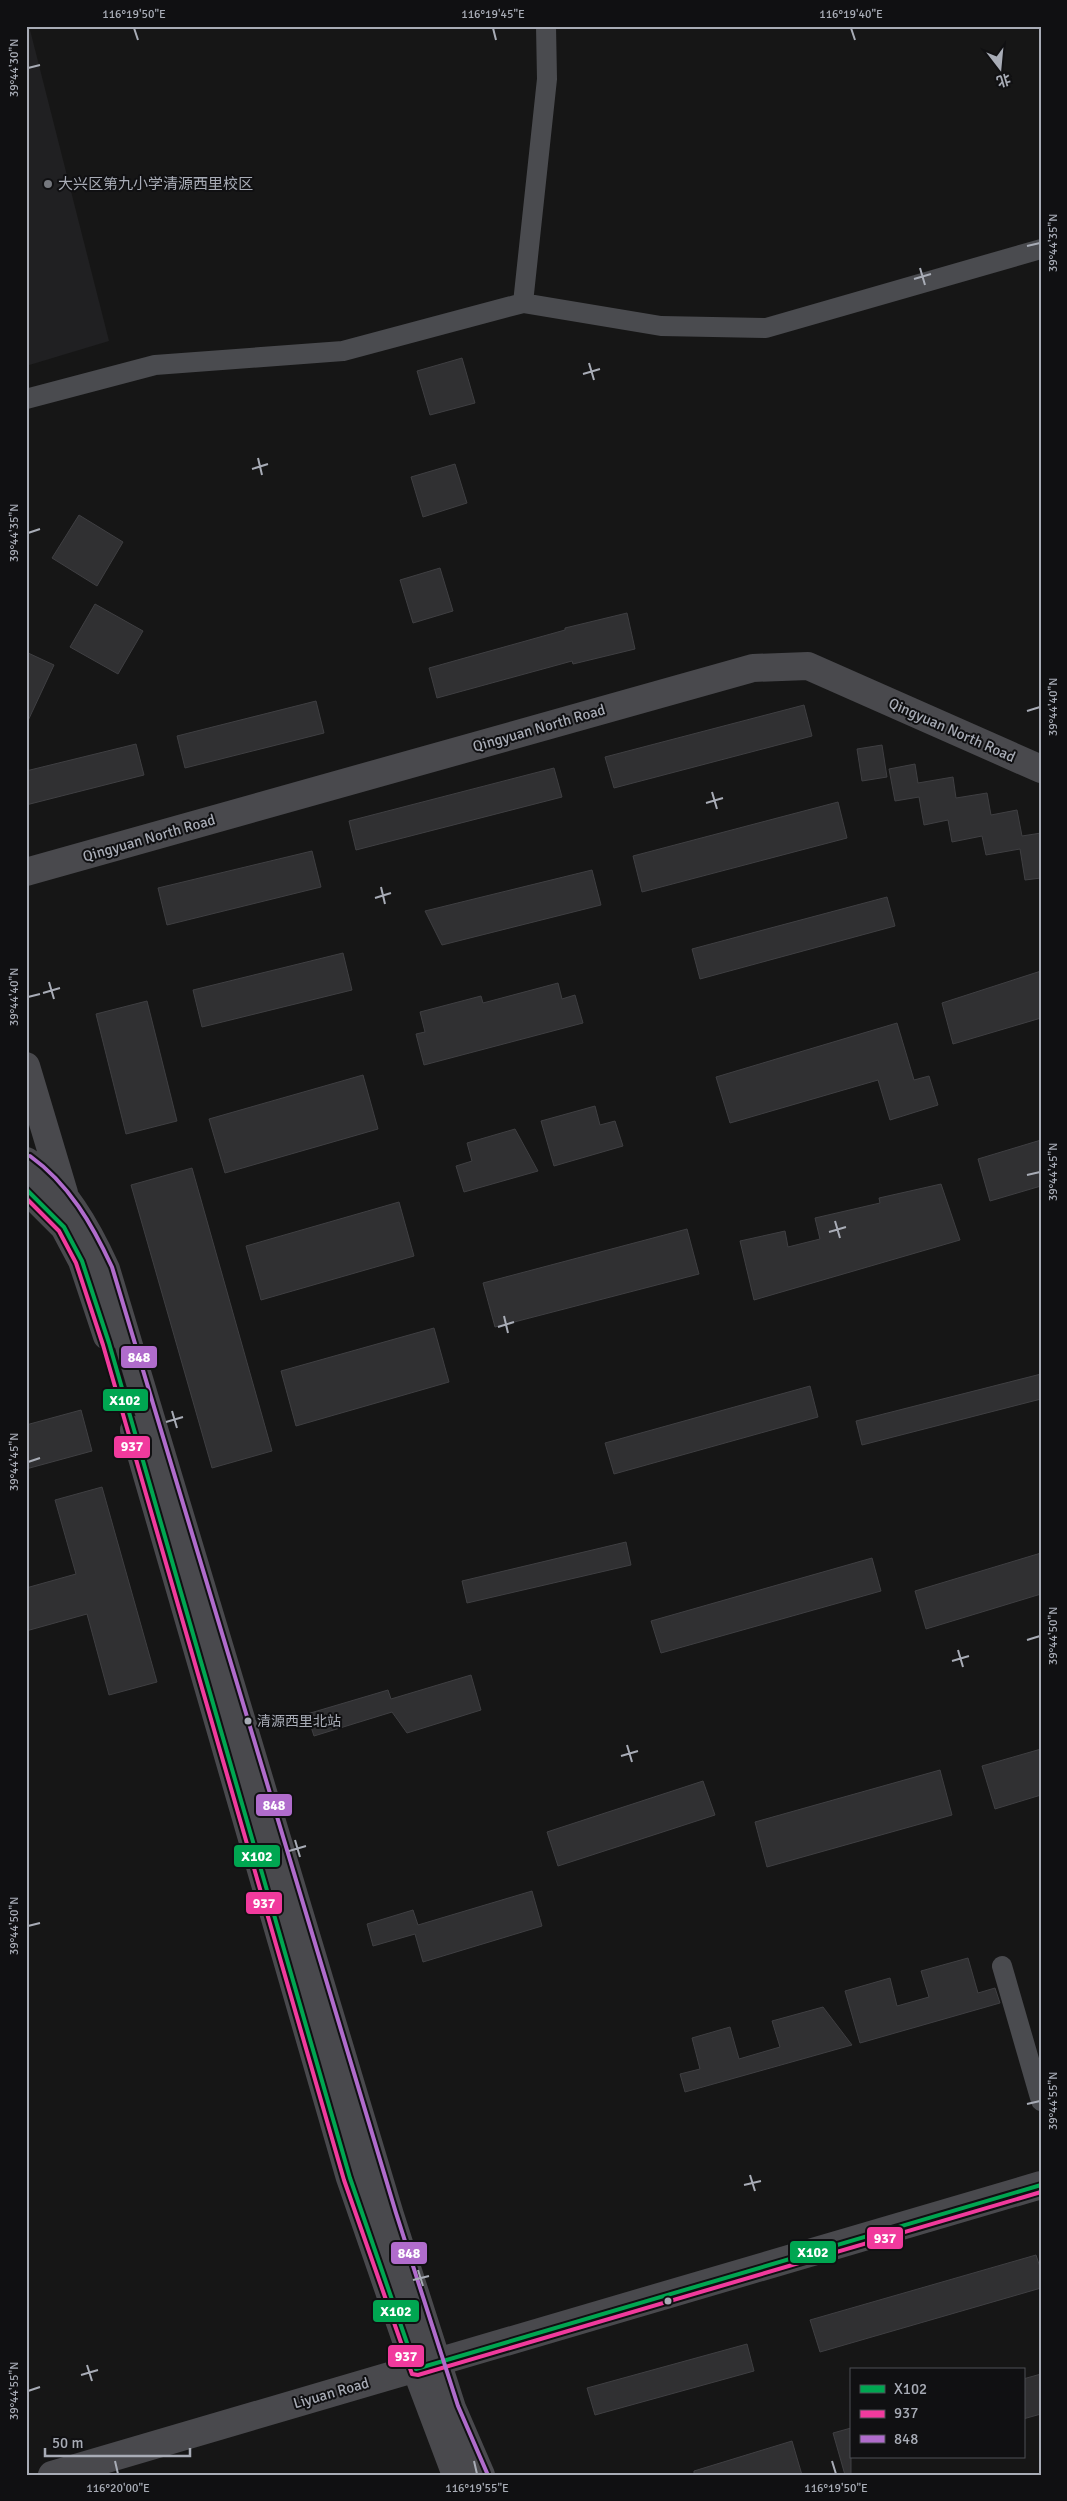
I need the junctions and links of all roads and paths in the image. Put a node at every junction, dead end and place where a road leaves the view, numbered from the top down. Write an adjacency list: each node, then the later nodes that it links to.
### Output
1 (546, 26): 3 (street)
2 (1041, 249): 3 (street)
3 (523, 303): 4 (street)
4 (26, 399)
5 (1041, 769): 6 (main road, Qingyuan North Road)
6 (26, 872)
7 (26, 1066): 10 (main road)
8 (26, 1161): 10 (main road)
9 (26, 1190): 14 (main road)
10 (66, 1199): 14 (main road)
11 (1002, 1966): 12 (street)
12 (1041, 2101)
13 (1041, 2185): 14 (main road, Liyuan Road)
14 (427, 2366): 15 (main road, Liyuan Road); 16 (main road); 17 (main road)
15 (52, 2475)
16 (456, 2475)
17 (481, 2475)

